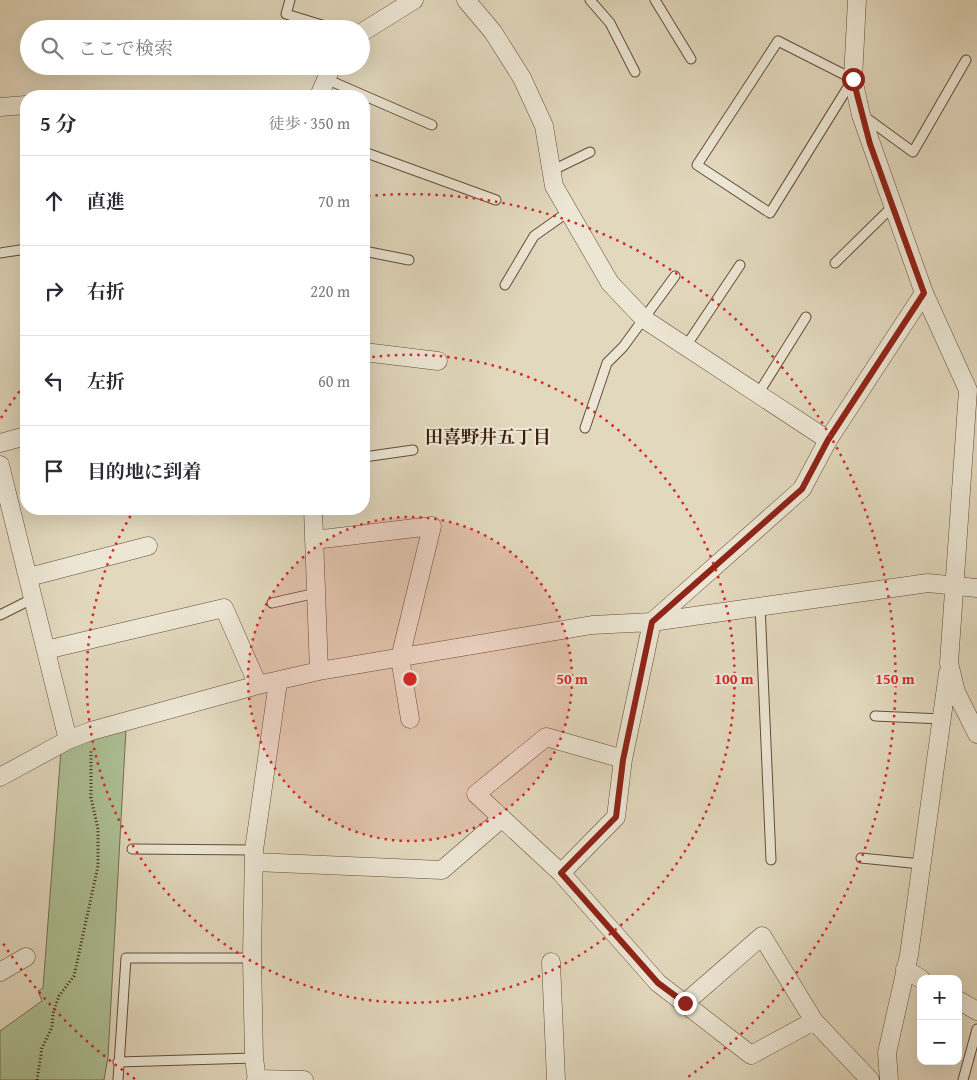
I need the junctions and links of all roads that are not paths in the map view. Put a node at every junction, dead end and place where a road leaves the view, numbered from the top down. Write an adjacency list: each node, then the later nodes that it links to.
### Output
1 (290, 0): 7 (lane)
2 (414, 0): 8 (street)
3 (466, 0): 24 (street)
4 (590, 0): 11 (lane)
5 (655, 0): 9 (lane)
6 (857, 0): 14 (street)
7 (306, 20)
8 (370, 27)
9 (691, 58)
10 (966, 60): 20 (lane)
11 (635, 72)
12 (327, 75): 15 (street)
13 (338, 75): 16 (lane)
14 (853, 79): 14 (lane); 20 (street)
15 (321, 90)
16 (366, 90)
17 (370, 92): 21 (lane)
18 (20, 105): 19 (street)
19 (0, 107)
20 (861, 114): 26 (street)
21 (432, 125)
22 (590, 152): 24 (lane)
23 (370, 154): 25 (lane)
24 (551, 171): 27 (street)
25 (496, 200)
26 (893, 206): 32 (lane); 36 (street)
27 (568, 212): 35 (lane); 38 (street)
28 (20, 250): 30 (lane)
29 (370, 252): 31 (lane)
30 (0, 253)
31 (410, 260)
32 (835, 263)
33 (740, 265): 39 (lane)
34 (675, 276): 38 (lane)
35 (505, 285)
36 (924, 293): 42 (street); 47 (street)
37 (806, 316): 44 (lane)
38 (644, 318): 39 (street); 45 (lane)
39 (686, 346): 44 (street)
40 (370, 353): 41 (street)
41 (438, 361)
42 (956, 366): 43 (street); 56 (street)
43 (977, 377)
44 (758, 394): 47 (street)
45 (585, 428)
46 (20, 438): 48 (street)
47 (828, 440): 63 (street)
48 (0, 443)
49 (413, 450): 50 (lane)
50 (370, 456)
51 (0, 465): 55 (street)
52 (313, 515): 53 (street)
53 (314, 540): 58 (street); 65 (street)
54 (148, 546): 55 (street)
55 (29, 578): 59 (street)
56 (954, 587): 57 (street); 61 (street); 66 (street)
57 (977, 588)
58 (316, 593): 60 (lane); 67 (street)
59 (34, 598): 62 (lane); 64 (street)
60 (272, 603)
61 (760, 605): 63 (street); 81 (lane)
62 (0, 616)
63 (652, 622): 65 (street); 75 (street)
64 (46, 650): 69 (street); 74 (street)
65 (400, 658): 67 (street); 71 (street)
66 (949, 663): 72 (street); 73 (street)
67 (319, 671): 68 (street)
68 (278, 682): 69 (street); 79 (street)
69 (258, 685): 74 (street)
70 (874, 716): 72 (lane)
71 (410, 719)
72 (942, 719): 82 (street)
73 (977, 734)
74 (68, 740): 76 (street)
75 (623, 760): 77 (street); 83 (street)
76 (0, 777)
77 (501, 819): 79 (street); 83 (street)
78 (132, 849): 79 (lane)
79 (254, 856): 85 (street)
80 (860, 858): 82 (lane)
81 (770, 860)
82 (921, 864): 87 (street)
83 (561, 873): 91 (street)
84 (26, 957): 88 (street)
85 (252, 958): 95 (street); 96 (lane)
86 (551, 962): 100 (street)
87 (905, 970): 89 (street); 102 (street)
88 (0, 972)
89 (917, 976)
90 (962, 1002): 92 (street)
91 (685, 1003): 93 (street); 93 (street)
92 (977, 1011)
93 (814, 1021): 101 (street)
94 (977, 1028): 103 (lane)
95 (254, 1058): 96 (lane); 98 (street)
96 (118, 1062): 97 (lane)
97 (118, 1080)
98 (256, 1080): 99 (street)
99 (304, 1080)
100 (556, 1080)
101 (870, 1080)
102 (889, 1080)
103 (963, 1080)

